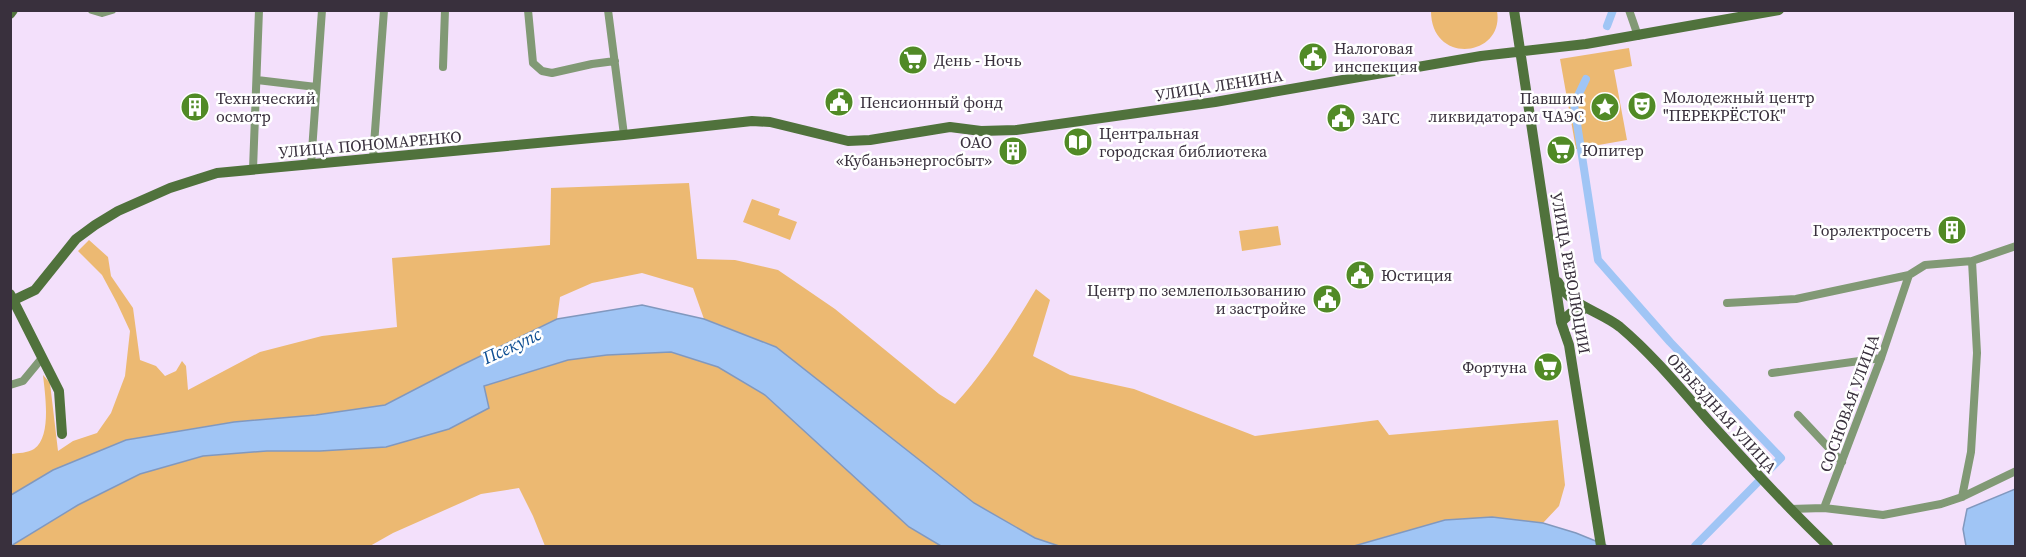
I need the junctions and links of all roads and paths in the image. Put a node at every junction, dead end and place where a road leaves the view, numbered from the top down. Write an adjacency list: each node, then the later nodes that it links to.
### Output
1 (92, 10): 2 (street)
2 (112, 10)
3 (259, 10): 16 (street)
4 (322, 10): 17 (street)
5 (384, 10): 20 (street)
6 (445, 10): 15 (street)
7 (528, 10): 14 (street)
8 (608, 10): 14 (street)
9 (1514, 10): 13 (street, УЛИЦА РЕВОЛЮЦИИ)
10 (1629, 10): 12 (street)
11 (1779, 10): 12 (street, УЛИЦА ЛЕНИНА)
12 (1638, 36): 13 (street, УЛИЦА ЛЕНИНА)
13 (1521, 51): 18 (street, УЛИЦА ЛЕНИНА); 26 (street, УЛИЦА РЕВОЛЮЦИИ)
14 (615, 61): 19 (street)
15 (443, 67)
16 (257, 80): 17 (street); 22 (street)
17 (316, 87): 21 (street)
18 (770, 122): 19 (street, УЛИЦА ПОНОМАРЕНКО)
19 (624, 135): 20 (street, УЛИЦА ПОНОМАРЕНКО)
20 (373, 158): 21 (street, УЛИЦА ПОНОМАРЕНКО)
21 (311, 165): 22 (street, УЛИЦА ПОНОМАРЕНКО)
22 (253, 169): 27 (street, УЛИЦА ПОНОМАРЕНКО)
23 (2016, 246): 24 (street)
24 (1972, 261): 25 (street); 39 (street)
25 (1909, 275): 28 (street); 31 (street, СОСНОВАЯ УЛИЦА)
26 (1556, 277): 29 (street, ОБЪЕЗДНАЯ УЛИЦА); 30 (street, УЛИЦА РЕВОЛЮЦИИ)
27 (12, 297): 32 (street)
28 (1727, 303)
29 (1587, 308): 30 (street); 41 (street, ОБЪЕЗДНАЯ УЛИЦА)
30 (1561, 322): 42 (street, УЛИЦА РЕВОЛЮЦИИ)
31 (1881, 357): 33 (street); 37 (street, СОСНОВАЯ УЛИЦА)
32 (42, 358): 34 (street); 36 (street)
33 (1772, 373)
34 (10, 385)
35 (1798, 415): 37 (street)
36 (62, 434)
37 (1842, 462): 40 (street, СОСНОВАЯ УЛИЦА)
38 (2016, 471): 39 (street)
39 (1962, 497): 40 (street)
40 (1824, 508): 41 (street)
41 (1790, 509): 43 (street, ОБЪЕЗДНАЯ УЛИЦА)
42 (1601, 546)
43 (1828, 546)

